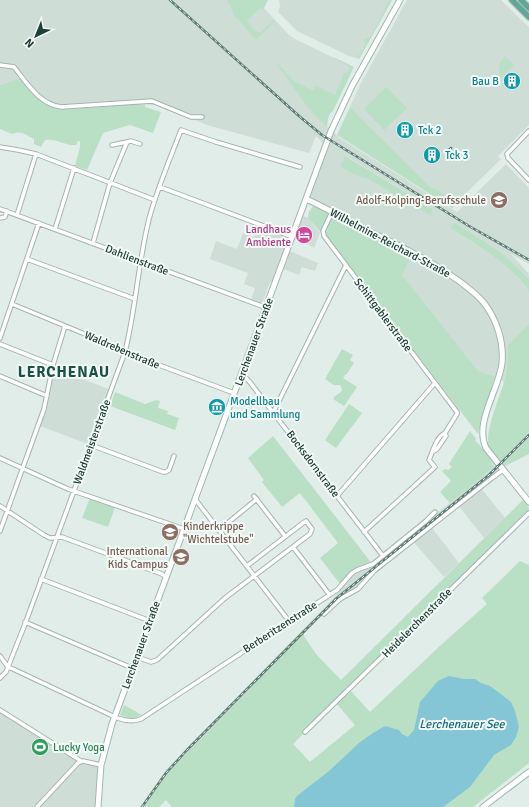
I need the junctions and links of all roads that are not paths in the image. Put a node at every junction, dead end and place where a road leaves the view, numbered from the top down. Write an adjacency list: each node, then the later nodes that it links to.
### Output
1 (400, 0): 19 (main road, Lerchenauer Straße)
2 (512, 0): 5 (main road)
3 (521, 0): 4 (main road)
4 (529, 8)
5 (529, 17)
6 (0, 65): 7 (street)
7 (202, 117)
8 (529, 131): 16 (street)
9 (127, 142): 10 (street); 11 (street); 17 (street)
10 (140, 144)
11 (112, 145)
12 (0, 147): 13 (street)
13 (36, 154): 15 (street); 24 (street)
14 (300, 167): 18 (street, Waldmeisterstraße)
15 (74, 168): 17 (street); 27 (street)
16 (529, 180)
17 (110, 183): 20 (street); 29 (street)
18 (160, 187): 20 (street, Waldmeisterstraße); 28 (street)
19 (306, 199): 23 (main road, Wilhelmine-Reichard-Straße); 28 (main road, Lerchenauer Straße)
20 (155, 200): 31 (street, Waldmeisterstraße)
21 (0, 209): 22 (street, Dahlienstraße)
22 (7, 211): 24 (street, Dahlienstraße); 25 (street)
23 (332, 212): 32 (street, Schittgablerstraße); 51 (main road, Wilhelmine-Reichard-Straße)
24 (17, 215): 26 (street, Dahlienstraße)
25 (0, 218)
26 (39, 223): 27 (street, Dahlienstraße); 30 (street)
27 (55, 229): 29 (street, Dahlienstraße)
28 (293, 237): 35 (main road, Lerchenauer Straße)
29 (93, 243): 31 (street, Dahlienstraße)
30 (27, 260): 33 (street); 34 (street)
31 (140, 261): 33 (street, Waldmeisterstraße); 35 (street, Dahlienstraße)
32 (346, 265): 43 (street, Schittgablerstraße); 46 (street)
33 (134, 299): 39 (street, Waldmeisterstraße)
34 (12, 304): 36 (street, Waldrebenstraße); 37 (street)
35 (267, 308): 41 (main road, Lerchenauer Straße)
36 (65, 326): 39 (street, Waldrebenstraße); 40 (street)
37 (0, 338)
38 (0, 344): 40 (street)
39 (125, 352): 44 (street, Waldrebenstraße); 47 (street, Waldmeisterstraße)
40 (52, 365): 45 (street)
41 (242, 374): 44 (main road, Lerchenauer Straße); 46 (street, Bocksdornstraße)
42 (0, 376): 45 (street)
43 (435, 383): 54 (street); 65 (street, Schittgablerstraße)
44 (234, 393): 55 (main road, Lerchenauer Straße)
45 (47, 396): 50 (street)
46 (273, 412): 54 (street, Bocksdornstraße)
47 (92, 444): 48 (street); 52 (street, Waldmeisterstraße)
48 (174, 456)
49 (0, 458): 50 (street)
50 (23, 468): 52 (street); 59 (street)
51 (503, 470): 57 (main road, Wilhelmine-Reichard-Straße); 75 (street, Berberitzenstraße)
52 (74, 490): 62 (street); 67 (street, Waldmeisterstraße)
53 (254, 496): 56 (street)
54 (337, 496): 65 (street, Bocksdornstraße)
55 (195, 499): 62 (main road, Lerchenauer Straße); 63 (street)
56 (257, 499): 63 (street); 66 (street)
57 (529, 502)
58 (0, 506): 59 (street)
59 (7, 511): 64 (street); 67 (street)
60 (435, 512): 69 (street, Berberitzenstraße)
61 (529, 512): 86 (street, Heidelerchenstraße)
62 (184, 529): 72 (main road, Lerchenauer Straße)
63 (219, 530): 70 (street)
64 (0, 531)
65 (364, 532): 69 (street, Bocksdornstraße)
66 (285, 536): 68 (street); 70 (street)
67 (57, 537): 72 (street); 73 (street, Waldmeisterstraße)
68 (293, 547): 71 (street); 74 (street)
69 (383, 556): 74 (street, Berberitzenstraße)
70 (247, 566): 71 (street)
71 (255, 576): 76 (street); 80 (street)
72 (166, 577): 77 (main road, Lerchenauer Straße)
73 (41, 579): 77 (street); 78 (street, Waldmeisterstraße)
74 (329, 594): 76 (street, Berberitzenstraße)
75 (324, 614)
76 (289, 620): 85 (street, Berberitzenstraße)
77 (150, 621): 80 (main road, Lerchenauer Straße)
78 (25, 622): 81 (street, Waldmeisterstraße); 82 (street)
79 (0, 656): 81 (street)
80 (137, 657): 82 (main road, Lerchenauer Straße)
81 (8, 667): 83 (street, Waldmeisterstraße); 85 (street, Berberitzenstraße)
82 (132, 668): 85 (main road, Lerchenauer Straße)
83 (0, 678)
84 (0, 710): 87 (street)
85 (114, 716): 88 (main road, Lerchenauer Straße)
86 (305, 732)
87 (81, 761): 88 (street); 90 (street)
88 (101, 765): 91 (main road, Lerchenauer Straße)
89 (529, 772): 92 (main road)
90 (37, 807)
91 (98, 807)
92 (483, 807)

